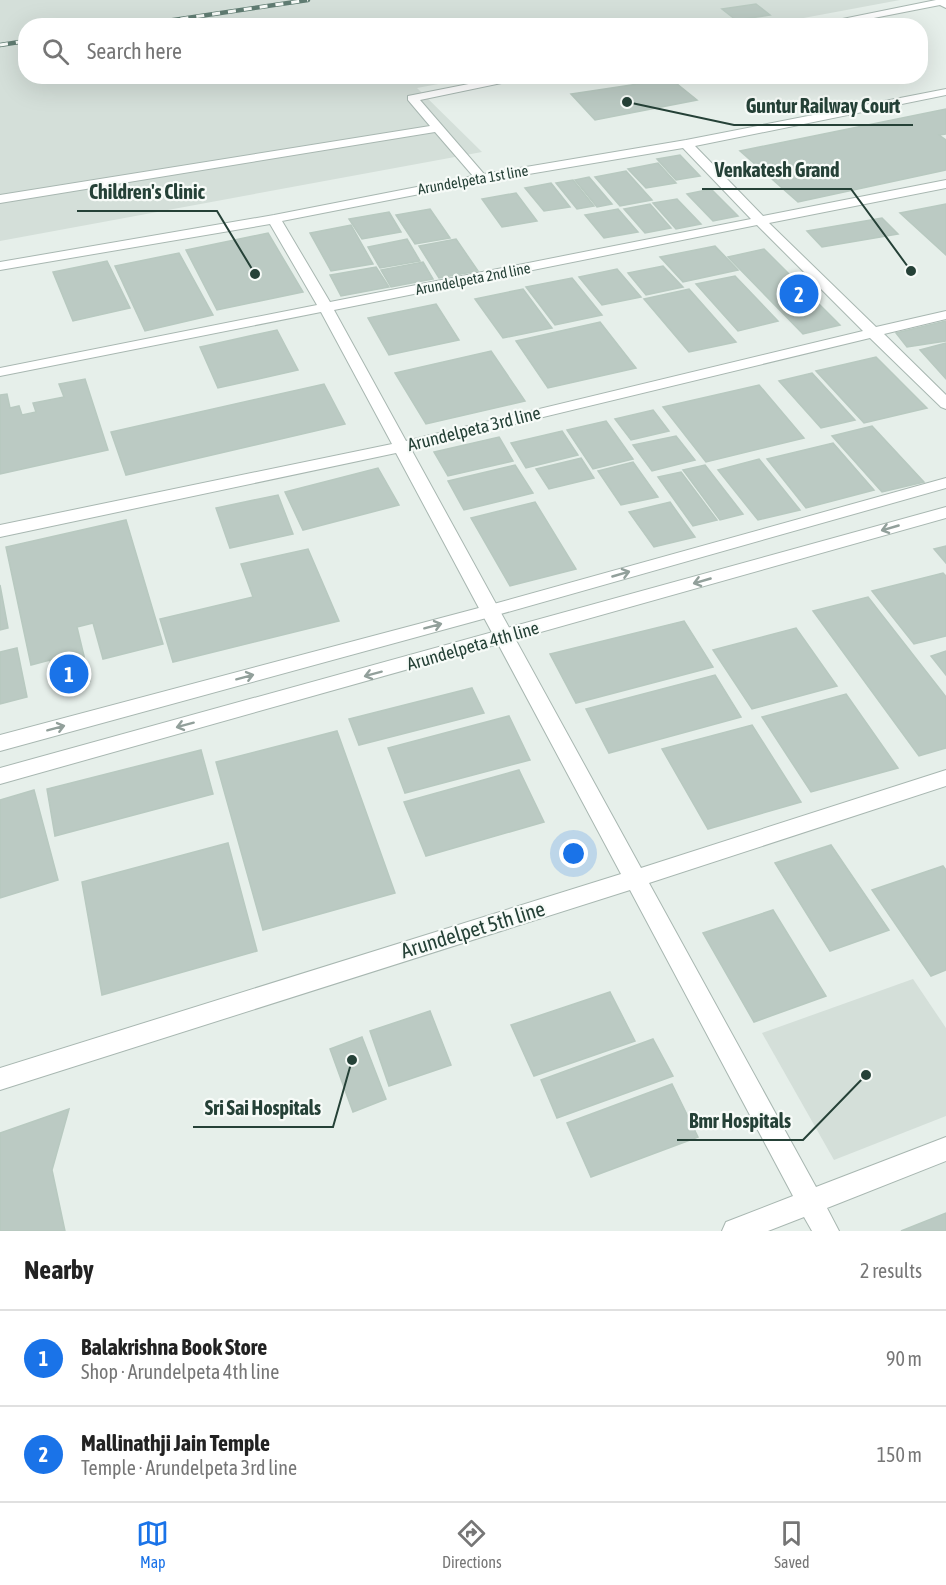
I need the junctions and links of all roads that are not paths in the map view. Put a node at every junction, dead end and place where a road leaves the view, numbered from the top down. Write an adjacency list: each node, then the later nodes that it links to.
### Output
1 (946, 5): 2 (street)
2 (856, 18)
3 (487, 84): 5 (street)
4 (946, 92): 6 (street, Arundelpeta 1st line)
5 (438, 128): 7 (street); 9 (street)
6 (686, 144): 7 (street, Arundelpeta 1st line); 11 (street)
7 (481, 178): 10 (street, Arundelpeta 1st line)
8 (946, 184): 11 (street, Arundelpeta 2nd line)
9 (0, 199)
10 (274, 219): 12 (street, Arundelpeta 1st line); 13 (street)
11 (760, 221): 13 (street, Arundelpeta 2nd line); 15 (street)
12 (0, 266)
13 (326, 308): 16 (street, Arundelpeta 2nd line); 18 (street)
14 (946, 315): 15 (street, Arundelpeta 3rd line)
15 (873, 331): 17 (street); 18 (street, Arundelpeta 3rd line)
16 (0, 372)
17 (946, 404)
18 (400, 447): 21 (street, Arundelpeta 3rd line); 22 (street)
19 (946, 483): 22 (street, Arundelpeta 4th line, one-way to 19)
20 (946, 512): 23 (street, Arundelpeta 4th line, one-way to 23)
21 (0, 531)
22 (490, 611): 23 (street); 24 (street, Arundelpeta 4th line, one-way to 22)
23 (504, 637): 25 (street, Arundelpeta 4th line, one-way to 25); 27 (street)
24 (0, 743)
25 (0, 777)
26 (946, 778): 27 (street, Arundelpet 5th line)
27 (635, 879): 28 (street, Arundelpet 5th line); 30 (street)
28 (0, 1079)
29 (946, 1149): 30 (street)
30 (810, 1202): 31 (street); 32 (street)
31 (735, 1231)
32 (826, 1231)

